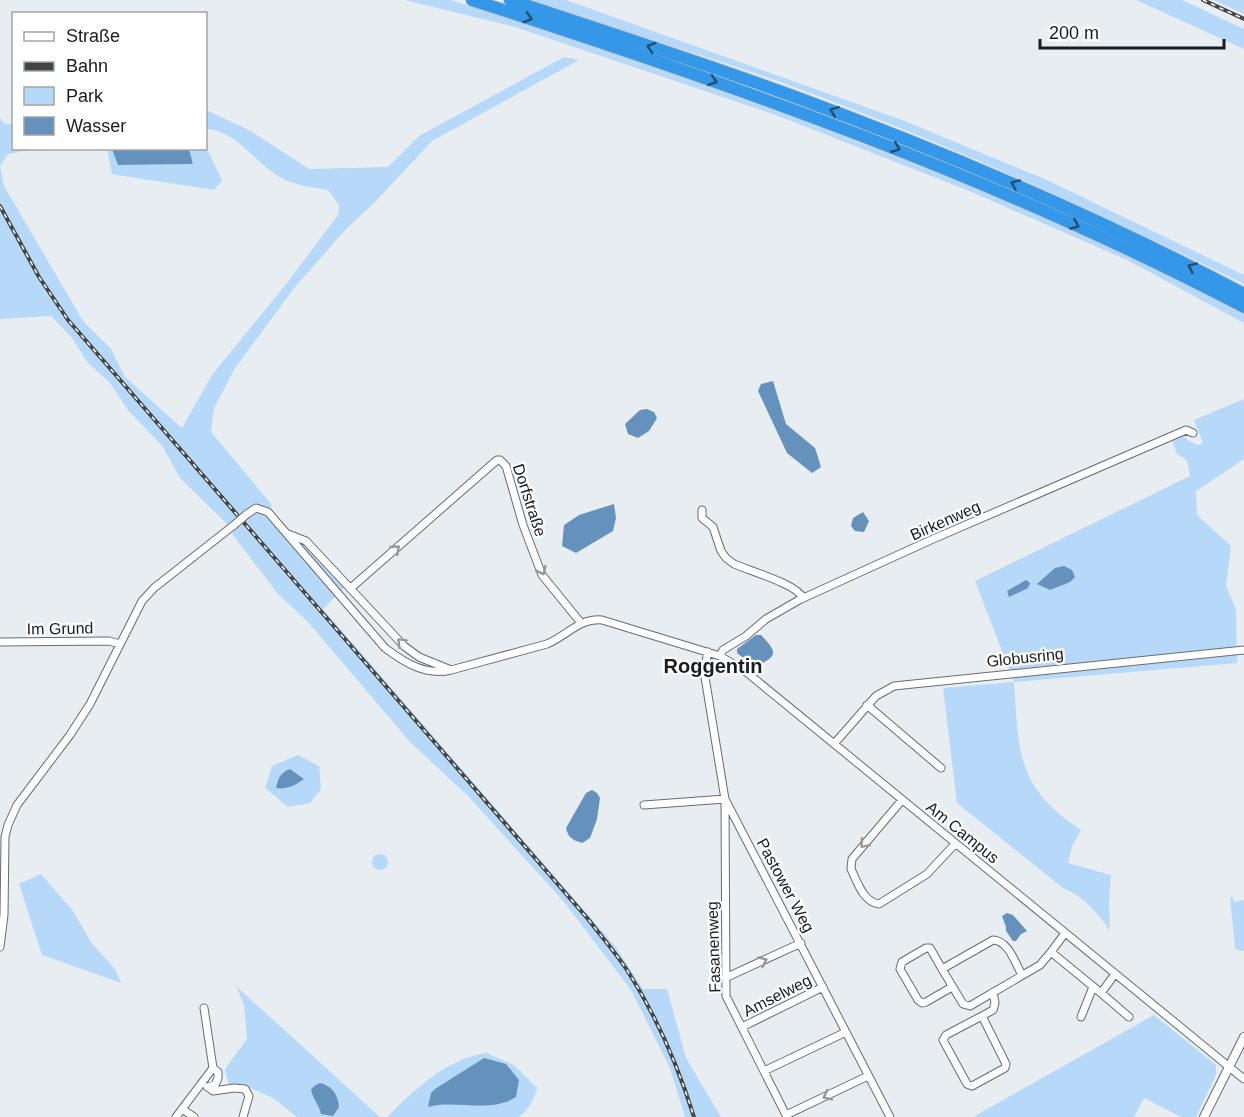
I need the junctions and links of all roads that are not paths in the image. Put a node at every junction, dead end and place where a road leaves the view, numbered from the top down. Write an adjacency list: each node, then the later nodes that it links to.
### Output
1 (472, 0): 4 (highway, one-way to 4)
2 (510, 0): 3 (highway, one-way to 2)
3 (1244, 294)
4 (1244, 307)
5 (1192, 433): 9 (street, Birkenweg)
6 (702, 510): 9 (street)
7 (288, 534): 8 (street); 12 (street, bridge); 16 (street)
8 (352, 587): 10 (street, Dorfstraße, one-way to 10); 16 (street, one-way to 8)
9 (803, 598): 15 (street, Birkenweg)
10 (580, 623): 14 (street); 16 (street)
11 (0, 642): 12 (street, Im Grund)
12 (120, 644): 28 (street)
13 (1244, 650): 17 (street, Globusring)
14 (708, 652): 15 (street); 22 (street, Pastower Weg)
15 (720, 656): 20 (street)
16 (451, 670)
17 (867, 705): 19 (street); 20 (street, Globusring)
18 (914, 735): 19 (street)
19 (904, 737): 21 (street)
20 (834, 744): 23 (street, Am Campus)
21 (942, 768)
22 (725, 799): 24 (street); 27 (street, Pastower Weg); 33 (street, Fasanenweg)
23 (902, 800): 25 (street, Am Campus); 25 (street, one-way to 25)
24 (644, 805)
25 (955, 844): 26 (street, Am Campus)
26 (1065, 933): 29 (street); 31 (street, Am Campus)
27 (801, 943): 33 (street, one-way to 27); 34 (street, Pastower Weg)
28 (0, 947)
29 (1051, 952): 32 (street); 36 (street)
30 (942, 969): 32 (street); 35 (street); 35 (street)
31 (1115, 974): 38 (street); 46 (street, Am Campus)
32 (1022, 975): 37 (street)
33 (725, 978): 43 (street, Fasanenweg)
34 (824, 987): 43 (street, Amselweg); 44 (street, Pastower Weg)
35 (952, 987): 37 (street)
36 (1094, 987): 38 (street); 41 (street)
37 (993, 992): 40 (street)
38 (1101, 993): 42 (street)
39 (204, 1008): 47 (street)
40 (982, 1016): 40 (street)
41 (1081, 1017)
42 (1129, 1017)
43 (742, 1027): 48 (street, Fasanenweg)
44 (846, 1032): 48 (street); 49 (street, Pastower Weg)
45 (1244, 1037): 46 (street)
46 (1229, 1067): 50 (street, Am Campus); 59 (street)
47 (213, 1068): 51 (street); 52 (street)
48 (764, 1071): 54 (street, Fasanenweg)
49 (868, 1076): 54 (street, one-way to 54); 58 (street, Pastower Weg)
50 (1244, 1079)
51 (208, 1087): 52 (street); 57 (street)
52 (198, 1088): 53 (street)
53 (182, 1109): 55 (street); 56 (street)
54 (786, 1116)
55 (176, 1117)
56 (194, 1117)
57 (243, 1117)
58 (890, 1117)
59 (1204, 1117)

